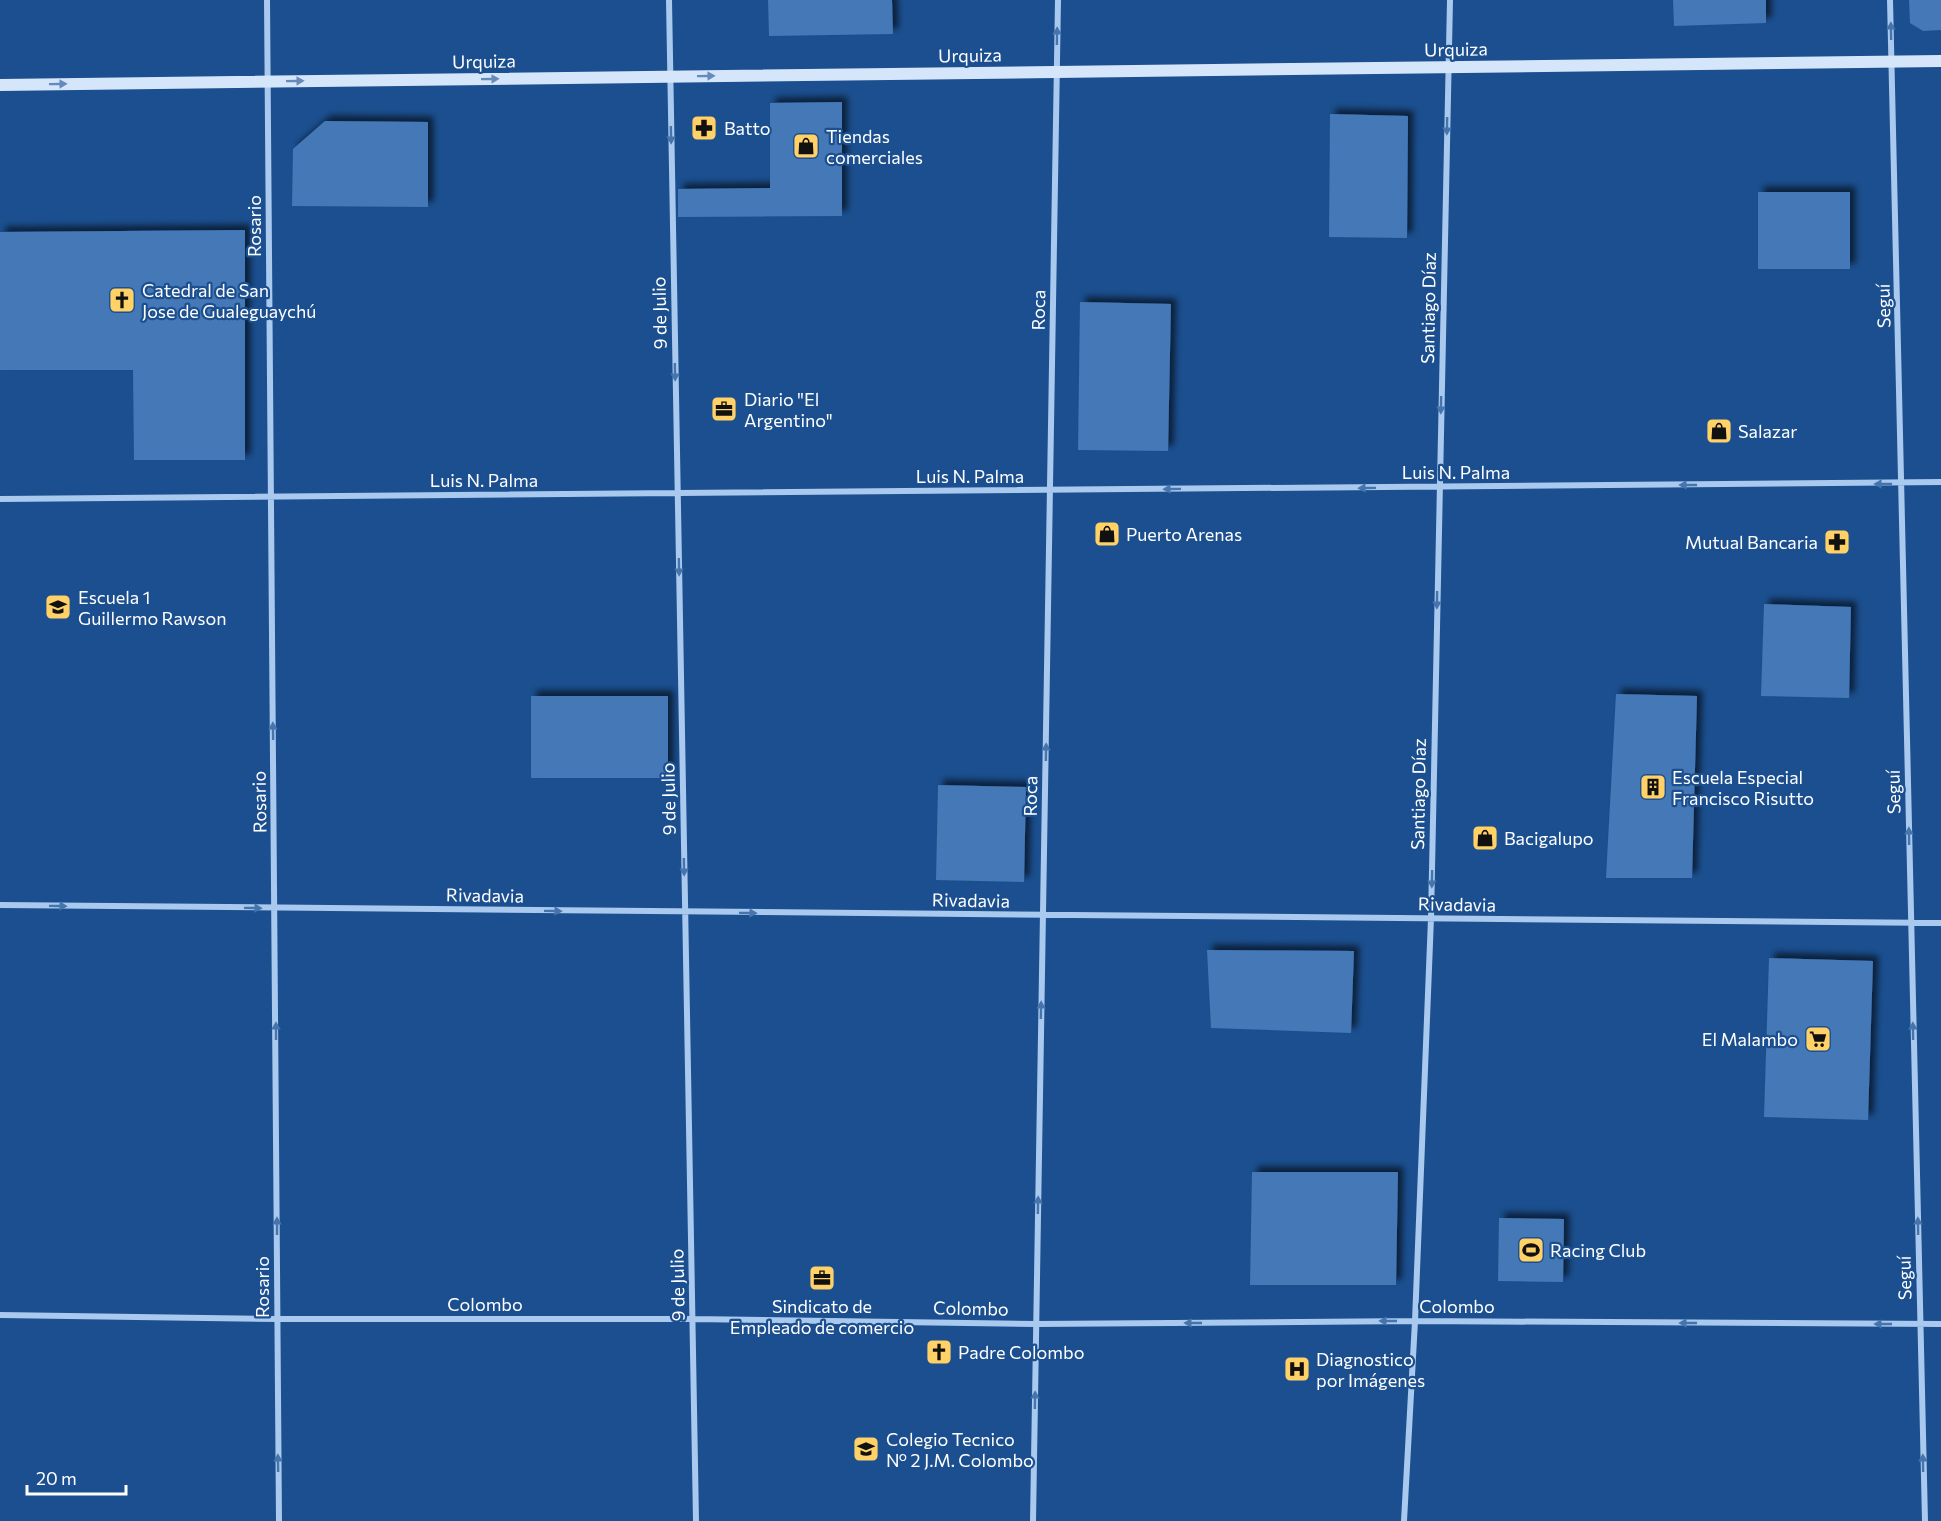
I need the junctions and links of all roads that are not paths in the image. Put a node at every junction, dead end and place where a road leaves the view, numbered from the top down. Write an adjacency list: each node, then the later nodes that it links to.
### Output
1 (267, 0): 11 (street, Rosario)
2 (669, 0): 10 (street, 9 de Julio)
3 (1058, 0): 9 (street, Roca, one-way to 3)
4 (1450, 0): 8 (street, Santiago Díaz)
5 (1890, 0): 7 (street, Seguí, one-way to 5)
6 (1941, 61): 7 (street, Urquiza)
7 (1892, 62): 8 (street, Urquiza); 14 (street, Seguí)
8 (1449, 68): 9 (street, Urquiza); 15 (street, Santiago Díaz, one-way to 15)
9 (1056, 72): 10 (street, Urquiza, one-way to 9); 16 (street, Roca)
10 (670, 76): 11 (street, Urquiza, one-way to 10); 17 (street, 9 de Julio, one-way to 17)
11 (268, 82): 12 (street, Urquiza, one-way to 11); 18 (street, Rosario)
12 (0, 85)
13 (1941, 482): 14 (street, Luis N. Palma)
14 (1902, 483): 15 (street, Luis N. Palma, one-way to 15); 25 (street, Seguí, one-way to 14)
15 (1439, 487): 16 (street, Luis N. Palma, one-way to 16); 24 (street, Santiago Díaz, one-way to 24)
16 (1050, 490): 17 (street, Luis N. Palma); 23 (street, Roca, one-way to 16)
17 (678, 494): 18 (street, Luis N. Palma); 22 (street, 9 de Julio, one-way to 22)
18 (271, 497): 19 (street, Luis N. Palma); 21 (street, Rosario, one-way to 18)
19 (0, 499)
20 (0, 905): 21 (street, Rivadavia, one-way to 21)
21 (275, 908): 22 (street, Rivadavia, one-way to 22); 29 (street, Rosario, one-way to 21)
22 (685, 912): 23 (street, Rivadavia, one-way to 23); 28 (street, 9 de Julio)
23 (1043, 915): 24 (street, Rivadavia); 31 (street, Roca, one-way to 23)
24 (1431, 918): 25 (street, Rivadavia); 30 (street, Santiago Díaz)
25 (1910, 923): 26 (street, Rivadavia); 32 (street, Seguí, one-way to 25)
26 (1941, 923)
27 (0, 1314): 29 (street, Colombo)
28 (693, 1318): 29 (street, Colombo); 31 (street, Colombo); 35 (street, 9 de Julio)
29 (277, 1319): 34 (street, Rosario, one-way to 29)
30 (1415, 1321): 31 (street, Colombo, one-way to 31); 32 (street, Colombo, one-way to 30); 37 (street, Santiago Díaz)
31 (1036, 1324): 36 (street, Roca, one-way to 31)
32 (1920, 1324): 33 (street, Colombo); 38 (street, Seguí, one-way to 32)
33 (1941, 1324)
34 (279, 1521)
35 (696, 1521)
36 (1033, 1521)
37 (1404, 1521)
38 (1925, 1521)

